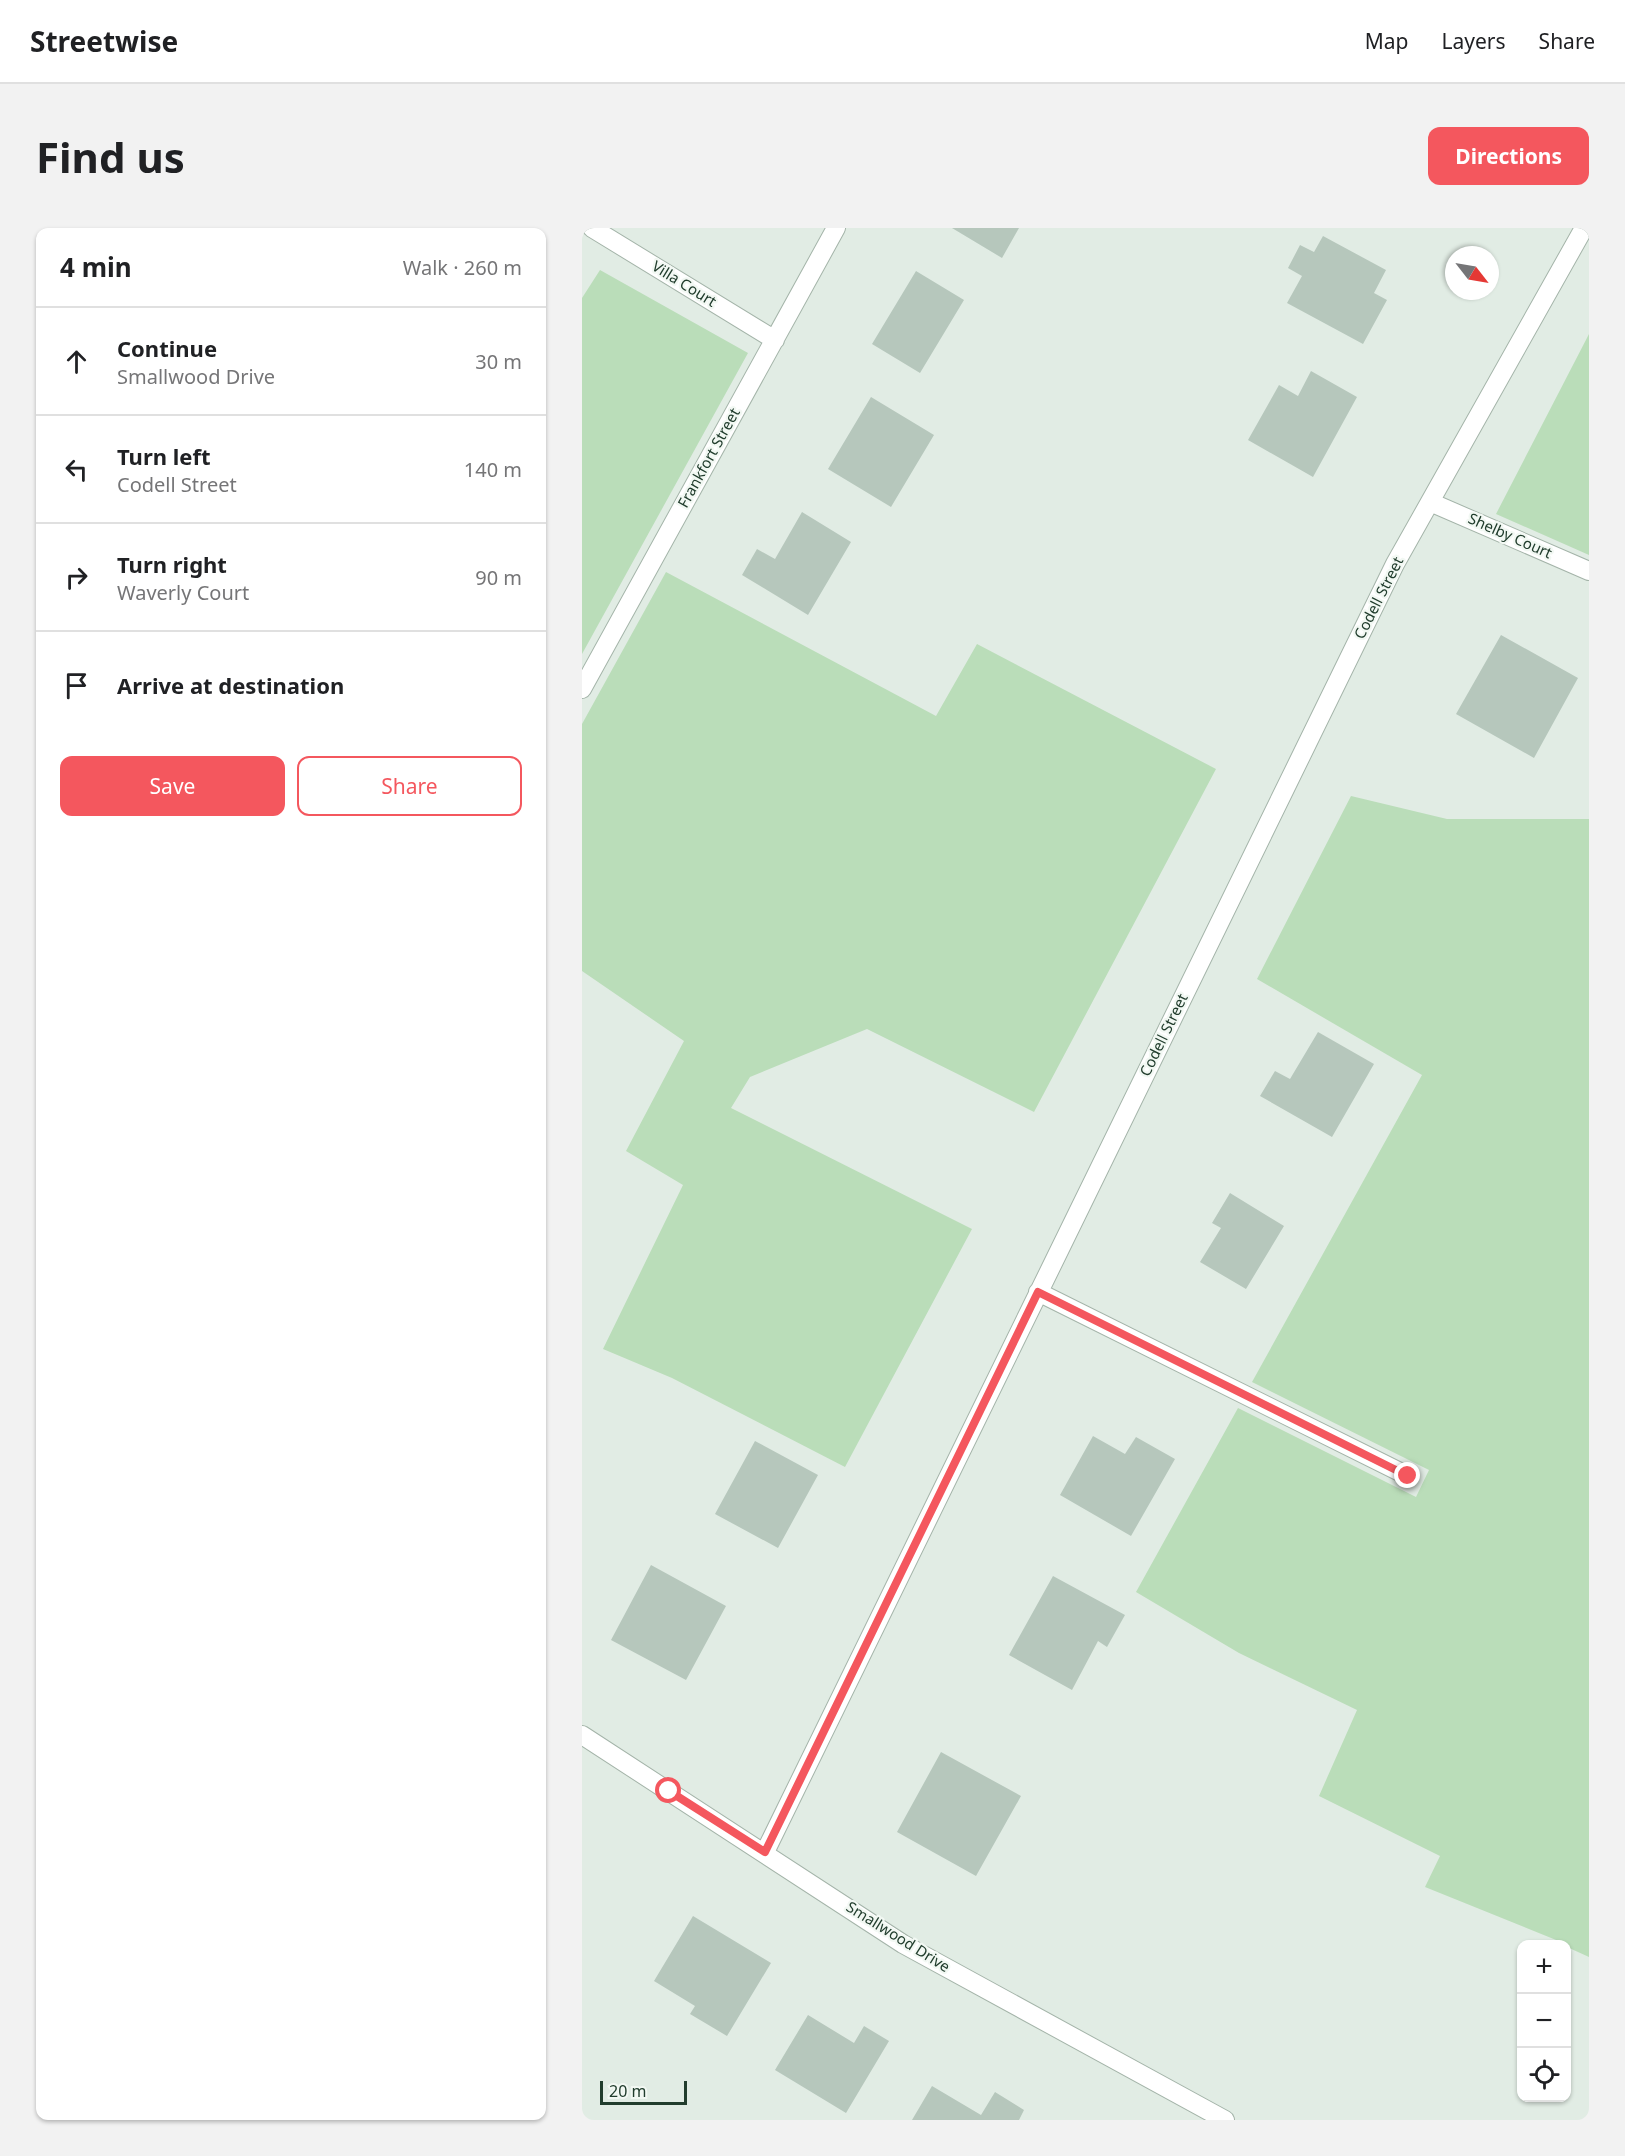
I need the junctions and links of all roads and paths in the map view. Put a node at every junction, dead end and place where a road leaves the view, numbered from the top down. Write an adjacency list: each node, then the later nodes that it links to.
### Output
1 (592, 228): 4 (street, Villa Court)
2 (836, 228): 4 (street, Frankfort Street)
3 (1584, 228): 5 (street, Codell Street)
4 (775, 340): 7 (street, Frankfort Street)
5 (1430, 502): 6 (street, Shelby Court); 8 (street, Codell Street)
6 (1589, 571)
7 (582, 689)
8 (1038, 1292): 9 (street); 11 (street, Codell Street)
9 (1408, 1476)
10 (582, 1735): 11 (street, Smallwood Drive)
11 (765, 1852): 12 (street, Smallwood Drive)
12 (1225, 2120)

